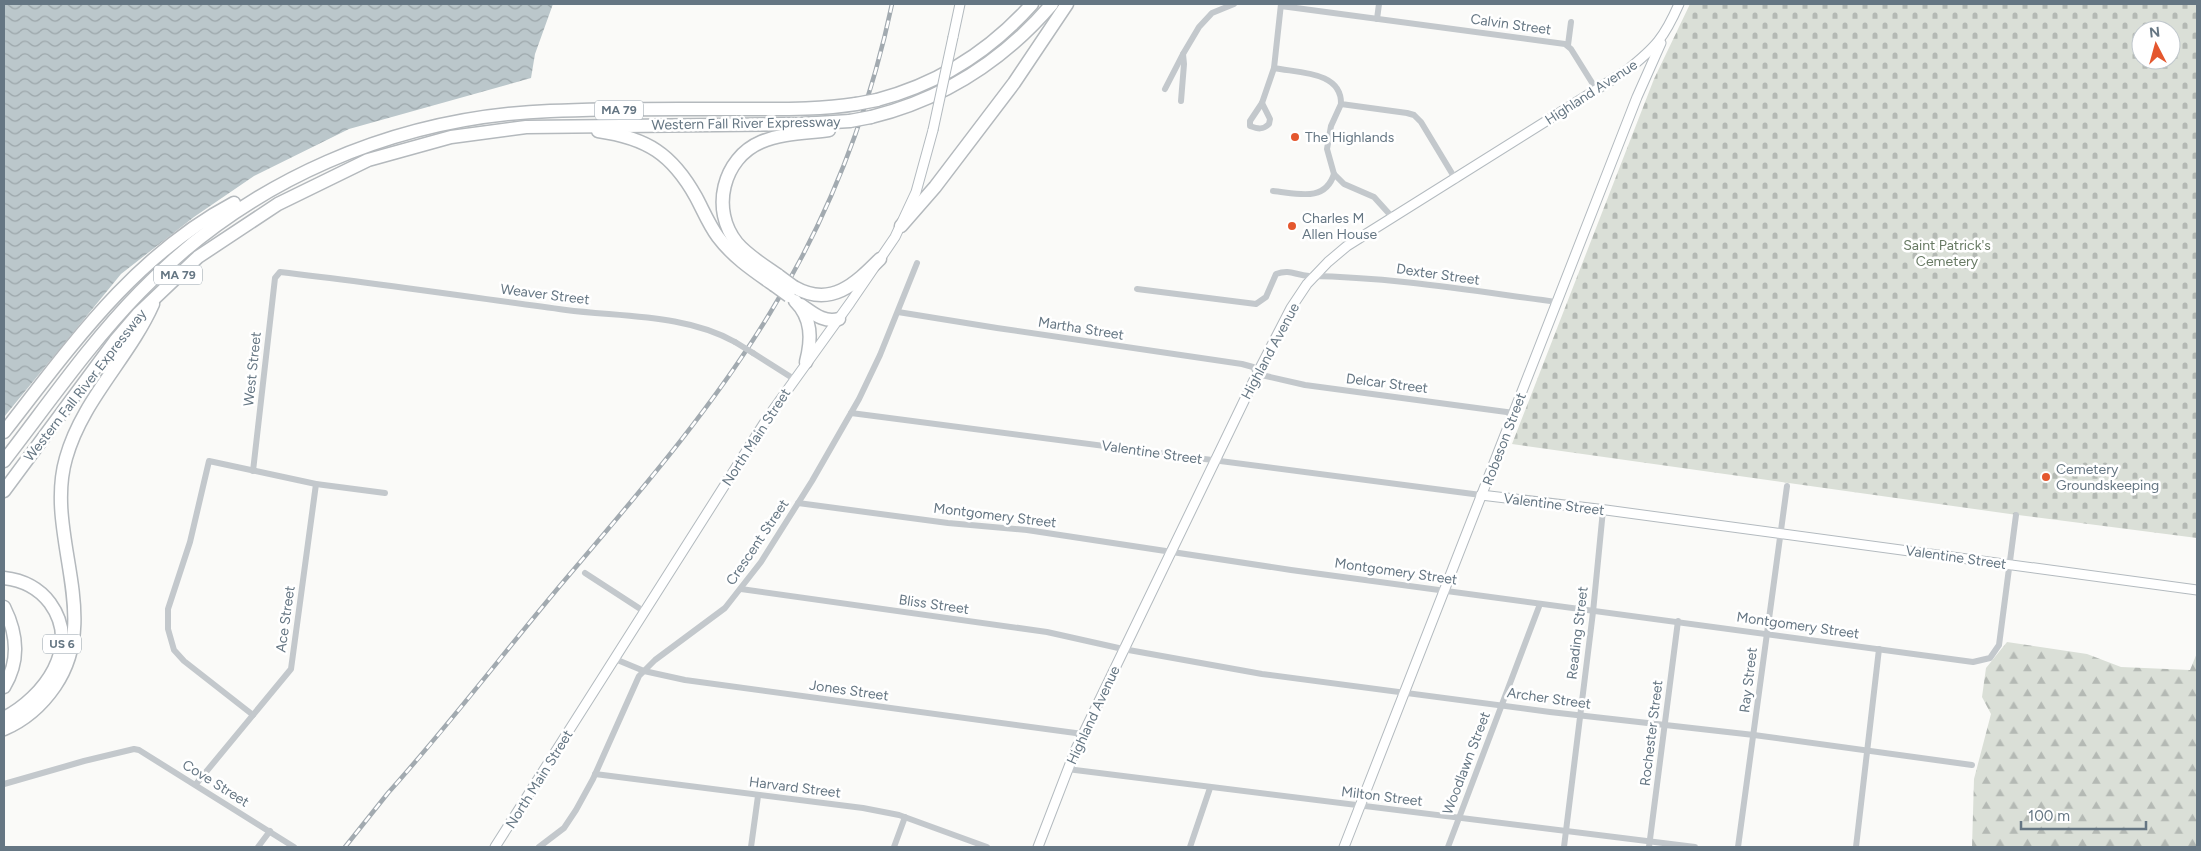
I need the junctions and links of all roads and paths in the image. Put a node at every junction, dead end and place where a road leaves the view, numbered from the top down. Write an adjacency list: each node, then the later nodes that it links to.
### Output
1 (960, 4): 29 (main road, North Main Street, bridge)
2 (1027, 4): 11 (highway)
3 (1032, 4): 11 (highway, Western Fall River Expressway / MA 79)
4 (1052, 4): 22 (highway)
5 (1067, 4): 29 (highway)
6 (1234, 4): 15 (street)
7 (1379, 4): 10 (street)
8 (1679, 4): 13 (main road, Highland Avenue)
9 (1281, 5): 10 (street, Calvin Street); 16 (street)
10 (1377, 18): 14 (street, Calvin Street)
11 (1016, 21): 24 (highway, Western Fall River Expressway / MA 79, bridge)
12 (1571, 22): 14 (street)
13 (1667, 32): 18 (main road, Highland Avenue); 38 (main road, Robeson Street)
14 (1568, 46): 18 (street, Calvin Street)
15 (1183, 54): 17 (street); 19 (street)
16 (1274, 68): 20 (street); 21 (street)
17 (1164, 89)
18 (1596, 89): 26 (main road, Highland Avenue)
19 (1181, 101)
20 (1262, 103)
21 (1341, 104): 25 (street); 26 (street)
22 (849, 124): 23 (highway, Western Fall River Expressway / MA 79); 34 (highway)
23 (541, 126): 34 (highway); 37 (highway, Western Fall River Expressway / MA 79)
24 (314, 167): 46 (highway); 48 (highway, Western Fall River Expressway / MA 79)
25 (1334, 174): 27 (street); 28 (street)
26 (1456, 180): 28 (main road, Highland Avenue)
27 (1272, 191)
28 (1393, 218): 33 (main road, Highland Avenue)
29 (901, 226): 30 (main road, North Main Street)
30 (880, 259): 36 (highway); 40 (main road, North Main Street)
31 (917, 263): 39 (street, Crescent Street)
32 (280, 272): 43 (street, Weaver Street, bridge); 49 (street, West Street)
33 (1315, 276): 35 (street, Dexter Street); 38 (street, Dexter Street); 42 (main road, Highland Avenue)
34 (776, 281): 36 (highway, bridge)
35 (1137, 289)
36 (792, 294): 40 (highway); 41 (highway)
37 (156, 296): 52 (highway, Western Fall River Expressway / MA 79); 83 (highway)
38 (1557, 302): 45 (main road, Robeson Street)
39 (898, 312): 42 (street, Martha Street); 44 (street, Crescent Street)
40 (839, 319): 41 (main road, North Main Street)
41 (806, 362): 43 (main road, North Main Street)
42 (1257, 374): 45 (street, Delcar Street); 47 (main road, Highland Avenue)
43 (794, 379): 69 (main road, North Main Street)
44 (851, 412): 47 (street, Valentine Street); 55 (street, Crescent Street)
45 (1514, 413): 54 (main road, Robeson Street)
46 (4, 432)
47 (1215, 460): 54 (street, Valentine Street); 59 (main road, Highland Avenue)
48 (4, 461)
49 (253, 471): 50 (street); 80 (street)
50 (316, 484): 53 (street); 80 (street, Ace Street)
51 (1787, 486): 58 (street, Ray Street)
52 (4, 491)
53 (385, 493)
54 (1481, 496): 56 (main road, Valentine Street); 64 (main road, Robeson Street)
55 (798, 503): 59 (street, Montgomery Street); 63 (street, Crescent Street)
56 (1603, 510): 58 (main road, Valentine Street); 68 (street, Reading Street)
57 (2016, 515): 60 (street)
58 (1781, 535): 60 (main road, Valentine Street); 71 (street, Ray Street)
59 (1171, 552): 64 (street, Montgomery Street); 72 (main road, Highland Avenue)
60 (2008, 565): 65 (main road, Valentine Street); 73 (street, Montgomery Street)
61 (585, 573): 69 (street)
62 (4, 578): 81 (highway, US 6)
63 (741, 589): 72 (street, Bliss Street); 75 (street, Crescent Street)
64 (1444, 590): 66 (street, Montgomery Street); 77 (main road, Robeson Street)
65 (2197, 590)
66 (1540, 604): 68 (street, Montgomery Street); 78 (street, Woodlawn Street)
67 (4, 607): 76 (highway)
68 (1593, 610): 70 (street, Montgomery Street); 79 (street, Reading Street)
69 (645, 612): 74 (main road, North Main Street)
70 (1678, 621): 71 (street, Montgomery Street); 82 (street, Rochester Street)
71 (1766, 634): 73 (street, Montgomery Street); 85 (street, Ray Street)
72 (1123, 649): 77 (street, Archer Street); 84 (main road, Highland Avenue)
73 (1879, 650): 86 (street)
74 (615, 660): 75 (street, Jones Street); 103 (main road, North Main Street)
75 (644, 671): 84 (street, Jones Street); 89 (street, Crescent Street)
76 (4, 687)
77 (1404, 692): 78 (street, Archer Street); 94 (main road, Robeson Street)
78 (1502, 704): 79 (street, Archer Street); 96 (street, Woodlawn Street)
79 (1580, 715): 82 (street, Archer Street); 97 (street, Reading Street)
80 (253, 716): 91 (street, Ace Street)
81 (4, 718)
82 (1666, 725): 85 (street, Archer Street); 100 (street, Rochester Street)
83 (4, 729)
84 (1083, 734): 88 (main road, Highland Avenue)
85 (1754, 735): 86 (street, Archer Street); 114 (street, Ray Street)
86 (1867, 751): 87 (street, Archer Street); 115 (street)
87 (1972, 765)
88 (1067, 769): 92 (street, Milton Street); 108 (main road, Highland Avenue)
89 (595, 774): 93 (street, Harvard Street); 99 (street, Crescent Street)
90 (4, 784): 91 (street, Cove Street)
91 (196, 784): 98 (street, Cove Street)
92 (1210, 788): 94 (street, Milton Street); 109 (street)
93 (758, 796): 95 (street, Harvard Street); 105 (street)
94 (1361, 805): 96 (street, Milton Street); 110 (main road, Robeson Street)
95 (905, 817): 106 (street); 107 (street, Harvard Street)
96 (1460, 817): 97 (street, Milton Street); 111 (street, Woodlawn Street)
97 (1566, 831): 100 (street, Milton Street); 112 (street, Reading Street)
98 (270, 832): 101 (street); 102 (street, Cove Street)
99 (548, 845): 104 (street, Crescent Street)
100 (1650, 845): 113 (street, Milton Street)
101 (258, 847)
102 (294, 847)
103 (496, 847)
104 (540, 847)
105 (751, 847)
106 (894, 847)
107 (986, 847)
108 (1038, 847)
109 (1190, 847)
110 (1344, 847)
111 (1448, 847)
112 (1564, 847)
113 (1695, 847)
114 (1738, 847)
115 (1856, 847)

